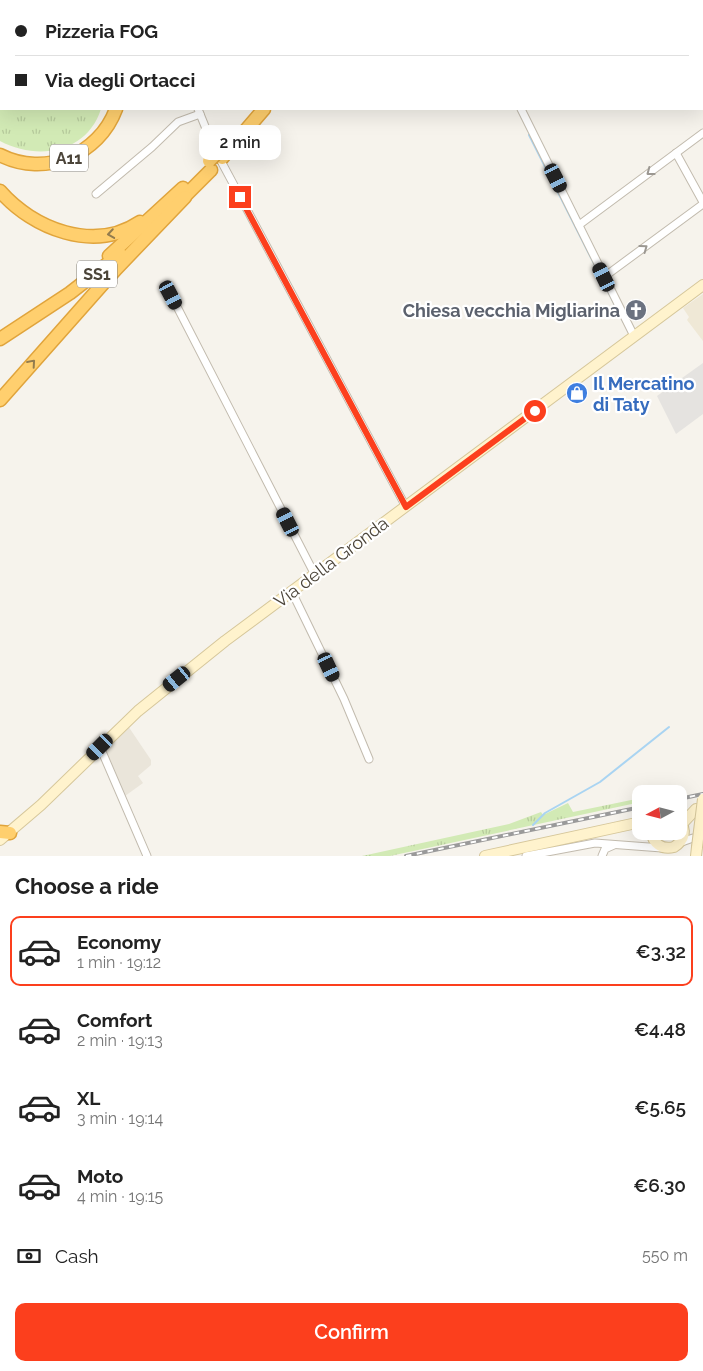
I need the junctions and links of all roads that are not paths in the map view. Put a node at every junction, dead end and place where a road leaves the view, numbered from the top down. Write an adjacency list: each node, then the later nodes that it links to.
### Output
1 (107, 110): 8 (highway)
2 (116, 110): 11 (highway, A11)
3 (255, 110): 9 (highway, SS1)
4 (263, 110): 9 (highway, SS1)
5 (522, 110): 16 (street)
6 (199, 111): 14 (street); 24 (street)
7 (702, 134): 10 (street)
8 (0, 146)
9 (222, 153): 13 (highway, SS1, bridge)
10 (676, 153): 15 (street); 16 (street, one-way to 16)
11 (0, 155)
12 (0, 191): 13 (highway, one-way to 12)
13 (183, 193): 20 (highway, SS1); 22 (highway, SS1); 23 (highway, one-way to 13)
14 (96, 194)
15 (703, 203): 17 (street, one-way to 15)
16 (579, 225): 17 (street)
17 (604, 277): 21 (street)
18 (703, 285): 21 (street, Via della Gronda)
19 (171, 295): 25 (street)
20 (0, 331)
21 (634, 336): 24 (street, Via della Gronda)
22 (0, 339)
23 (0, 400)
24 (406, 507): 25 (street, Via della Gronda)
25 (315, 575): 26 (street, Via della Gronda)
26 (292, 592): 27 (street, Via della Gronda); 28 (street)
27 (100, 747): 32 (street, Via della Gronda); 40 (street)
28 (369, 759)
29 (703, 799): 35 (street, bridge)
30 (688, 811): 35 (street)
31 (632, 824): 41 (street)
32 (3, 835)
33 (647, 840): 38 (street)
34 (655, 840): 39 (street)
35 (693, 840): 39 (street)
36 (589, 843): 37 (street); 42 (street); 43 (street)
37 (616, 844): 38 (street); 43 (street)
38 (638, 845): 39 (street)
39 (666, 848)
40 (147, 856)
41 (485, 856)
42 (526, 856)
43 (602, 856)

